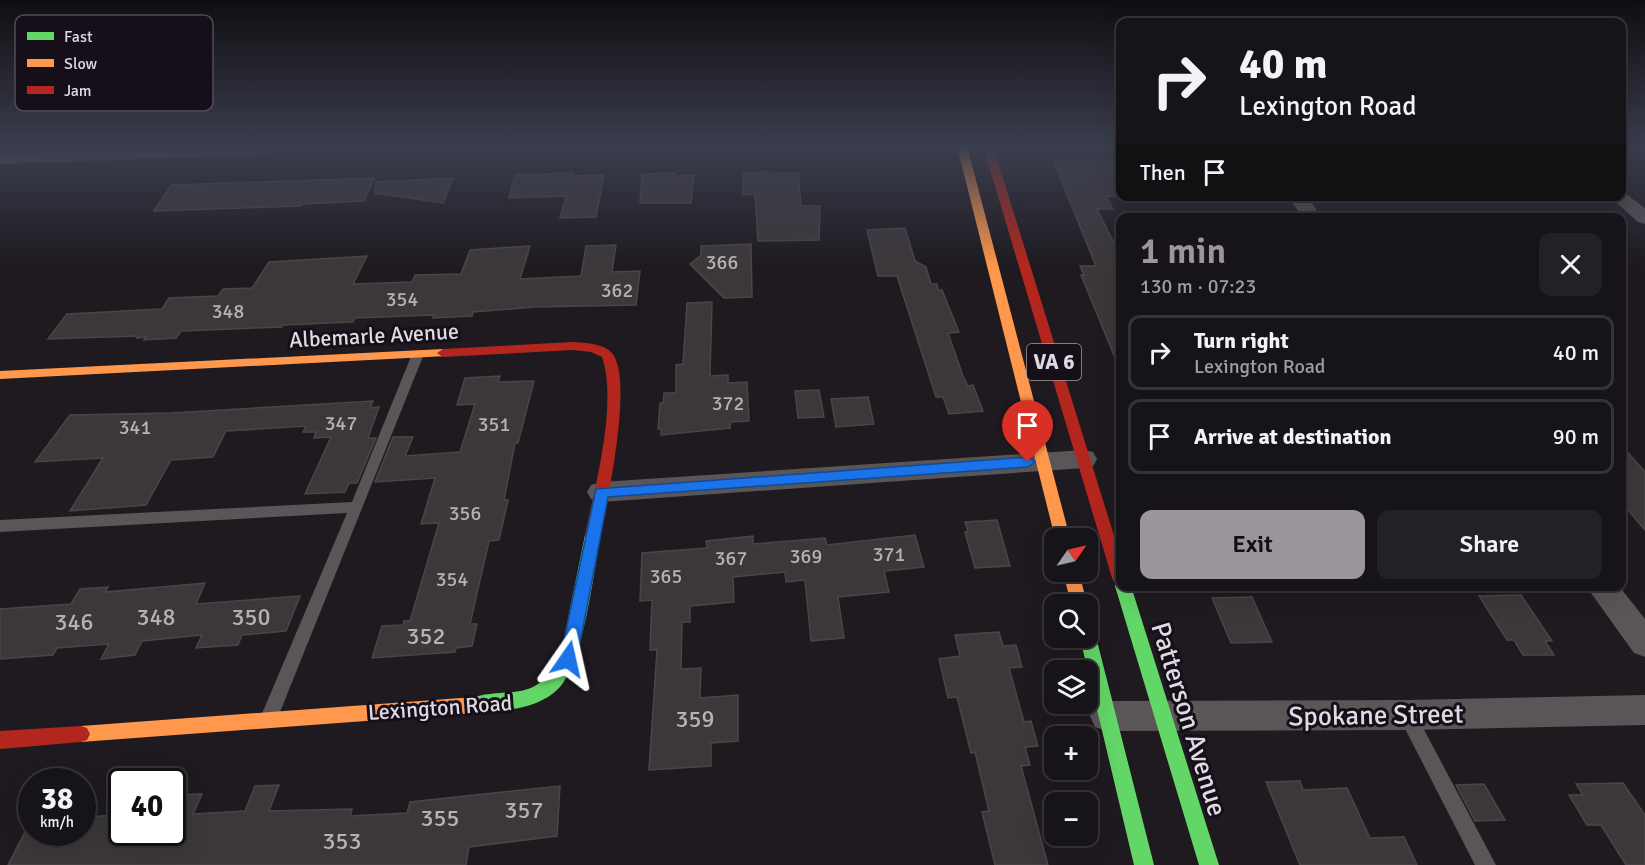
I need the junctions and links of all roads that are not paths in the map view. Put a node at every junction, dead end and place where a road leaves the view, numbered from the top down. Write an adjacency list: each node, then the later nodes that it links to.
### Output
1 (973, 186): 8 (main road, VA 6)
2 (1000, 186): 7 (main road, VA 6)
3 (1624, 201): 4 (street)
4 (1645, 218)
5 (418, 354): 6 (main road, Albemarle Avenue); 9 (main road, Albemarle Avenue); 10 (lane)
6 (0, 375)
7 (1084, 459): 8 (street); 13 (main road, VA 6)
8 (1044, 461): 9 (street); 12 (main road, VA 6)
9 (602, 492): 22 (main road, Lexington Road)
10 (357, 507): 11 (lane); 22 (lane)
11 (0, 526)
12 (1061, 528)
13 (1116, 565)
14 (1125, 591): 20 (main road, Patterson Avenue)
15 (1605, 591): 16 (street)
16 (1645, 643)
17 (1091, 648): 19 (main road)
18 (1645, 710): 21 (street, Spokane Street)
19 (1107, 716): 20 (street, Spokane Street); 24 (main road)
20 (1163, 716): 21 (street, Spokane Street); 25 (main road, Patterson Avenue)
21 (1407, 716): 26 (lane)
22 (268, 720): 23 (main road, Lexington Road)
23 (0, 740)
24 (1144, 865)
25 (1209, 865)
26 (1486, 865)

